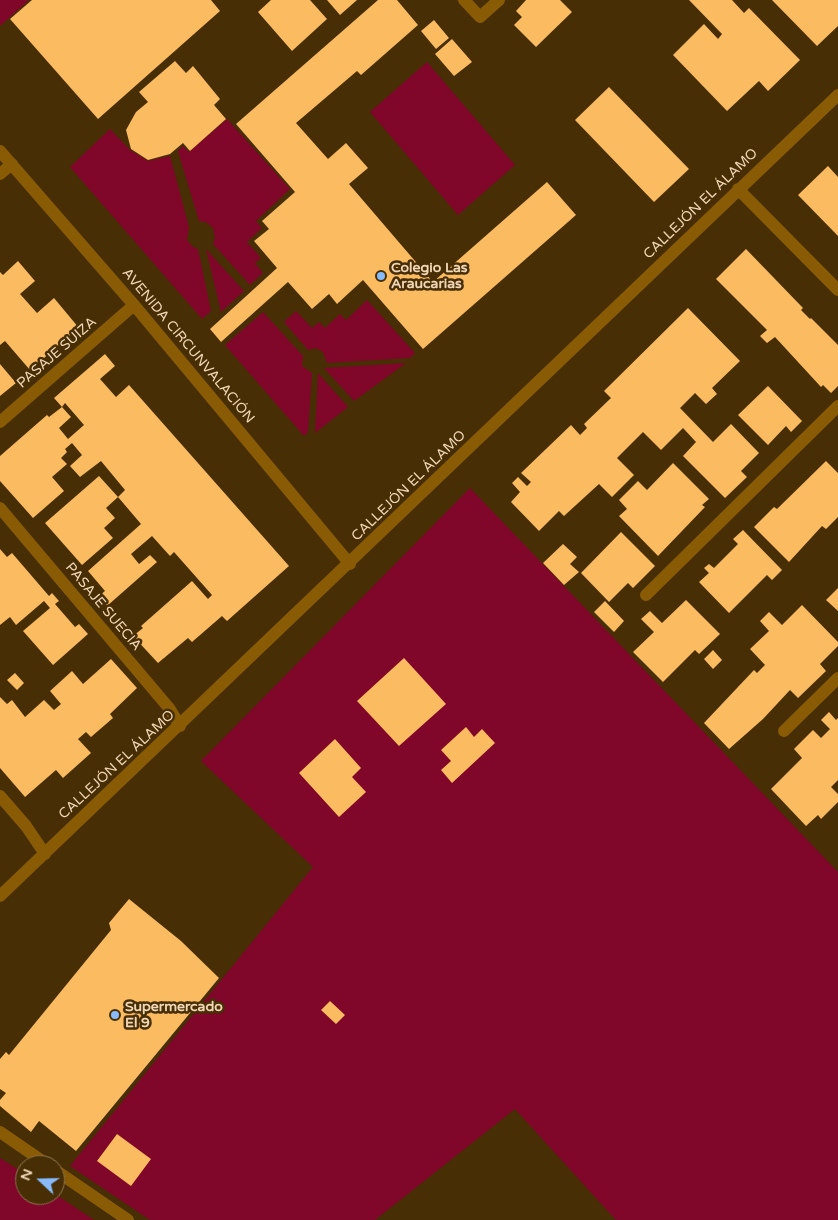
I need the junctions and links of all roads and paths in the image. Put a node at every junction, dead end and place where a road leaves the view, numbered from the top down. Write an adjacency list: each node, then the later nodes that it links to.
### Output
1 (464, 0): 2 (street)
2 (499, 0)
3 (838, 95): 7 (street, CALLEJÓN EL ÁLAMO)
4 (0, 151): 5 (street, AVENIDA CIRCUNVALACIÓN)
5 (12, 164): 6 (street); 9 (street, AVENIDA CIRCUNVALACIÓN)
6 (0, 174)
7 (738, 188): 8 (street); 13 (street, CALLEJÓN EL ÁLAMO)
8 (838, 290)
9 (134, 306): 11 (street, PASAJE SUIZA); 13 (street, AVENIDA CIRCUNVALACIÓN)
10 (838, 406): 14 (street)
11 (0, 422)
12 (0, 508): 16 (street, PASAJE SUECIA)
13 (350, 564): 16 (street, CALLEJÓN EL ÁLAMO)
14 (646, 595)
15 (838, 678): 17 (street)
16 (180, 726): 19 (street, CALLEJÓN EL ÁLAMO)
17 (784, 731)
18 (0, 796): 19 (street)
19 (45, 854): 20 (street, CALLEJÓN EL ÁLAMO)
20 (0, 896)
21 (0, 1132): 22 (street)
22 (33, 1155)
23 (65, 1177): 24 (street)
24 (128, 1220)

